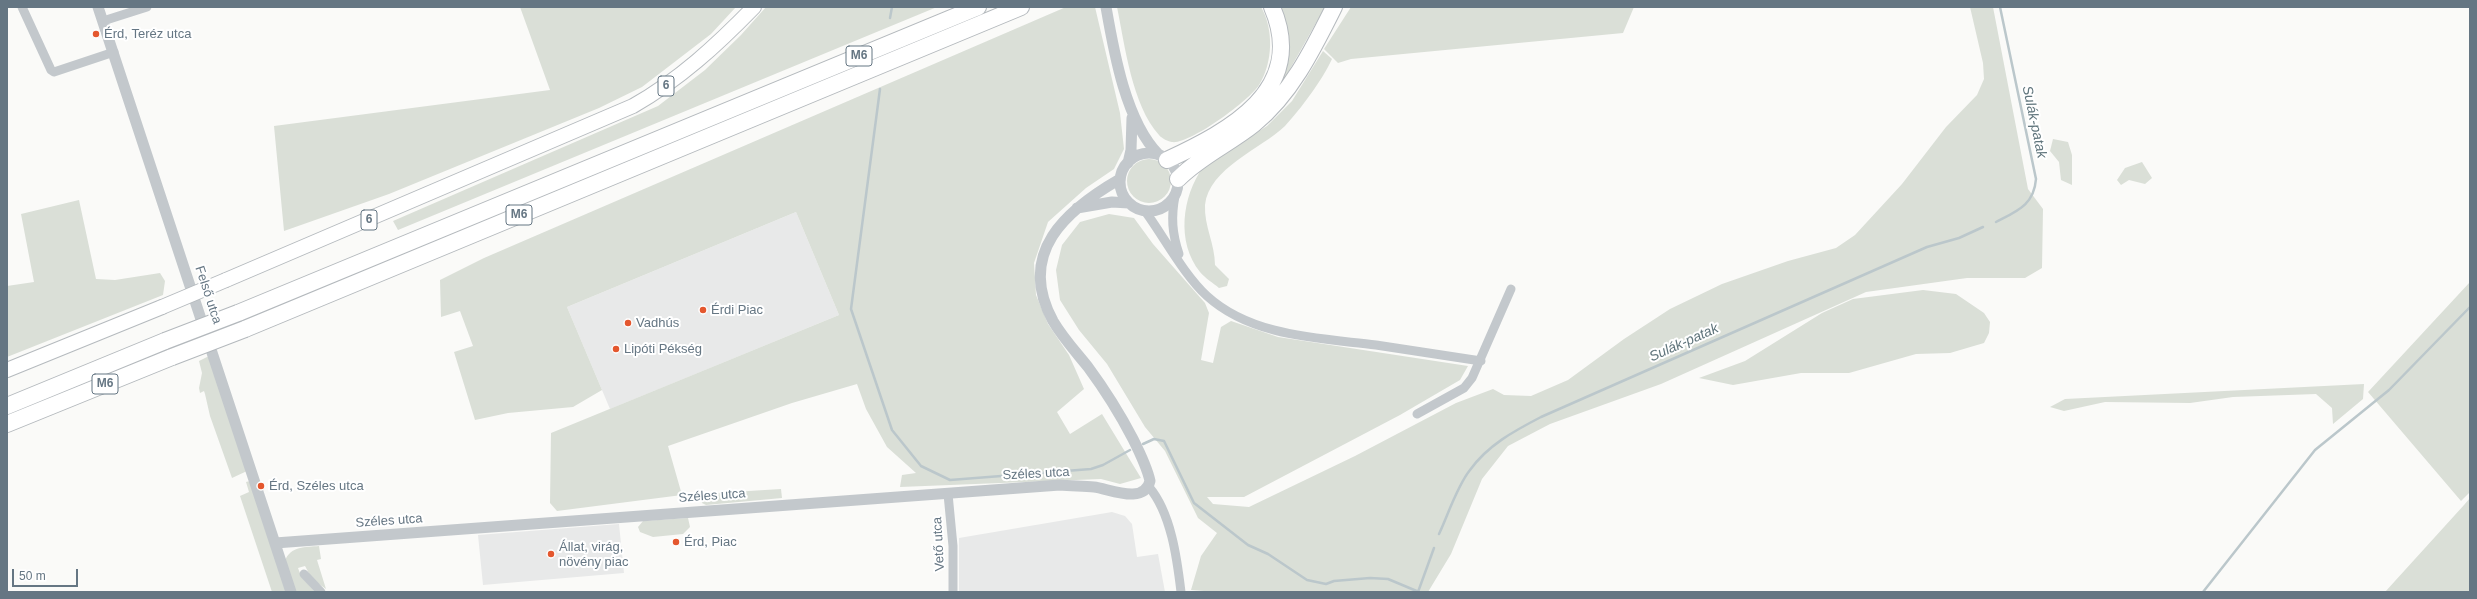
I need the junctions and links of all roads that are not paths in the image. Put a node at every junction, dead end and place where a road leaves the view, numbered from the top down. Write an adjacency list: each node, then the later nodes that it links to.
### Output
1 (22, 7): 11 (street)
2 (98, 7): 10 (street, Felső utca)
3 (147, 7): 10 (street)
4 (754, 7): 24 (main road, 6, bridge)
5 (978, 7): 25 (highway, M6, bridge)
6 (1021, 7): 27 (highway, M6, bridge)
7 (1106, 7): 12 (street)
8 (1272, 7): 13 (highway)
9 (1334, 7): 16 (highway)
10 (102, 21): 11 (street, Felső utca)
11 (114, 52): 30 (street, Felső utca)
12 (1132, 114): 13 (street); 14 (street)
13 (1163, 157): 14 (street); 16 (street)
14 (1128, 163): 15 (street)
15 (1120, 179): 18 (street); 19 (street)
16 (1178, 179): 17 (street)
17 (1175, 196): 20 (street); 21 (street)
18 (1129, 204): 19 (street); 20 (street)
19 (1077, 208): 28 (street)
20 (1145, 211): 21 (street)
21 (1182, 264): 23 (street)
22 (1511, 288): 23 (street)
23 (1481, 361): 26 (street)
24 (7, 370)
25 (7, 406)
26 (1418, 414)
27 (7, 424)
28 (1149, 487): 29 (street, Széles utca); 35 (street)
29 (948, 494): 30 (street, Széles utca); 34 (street, Vető utca)
30 (275, 543): 32 (street, Felső utca)
31 (304, 574): 33 (street)
32 (291, 592)
33 (321, 592)
34 (953, 592)
35 (1181, 592)

